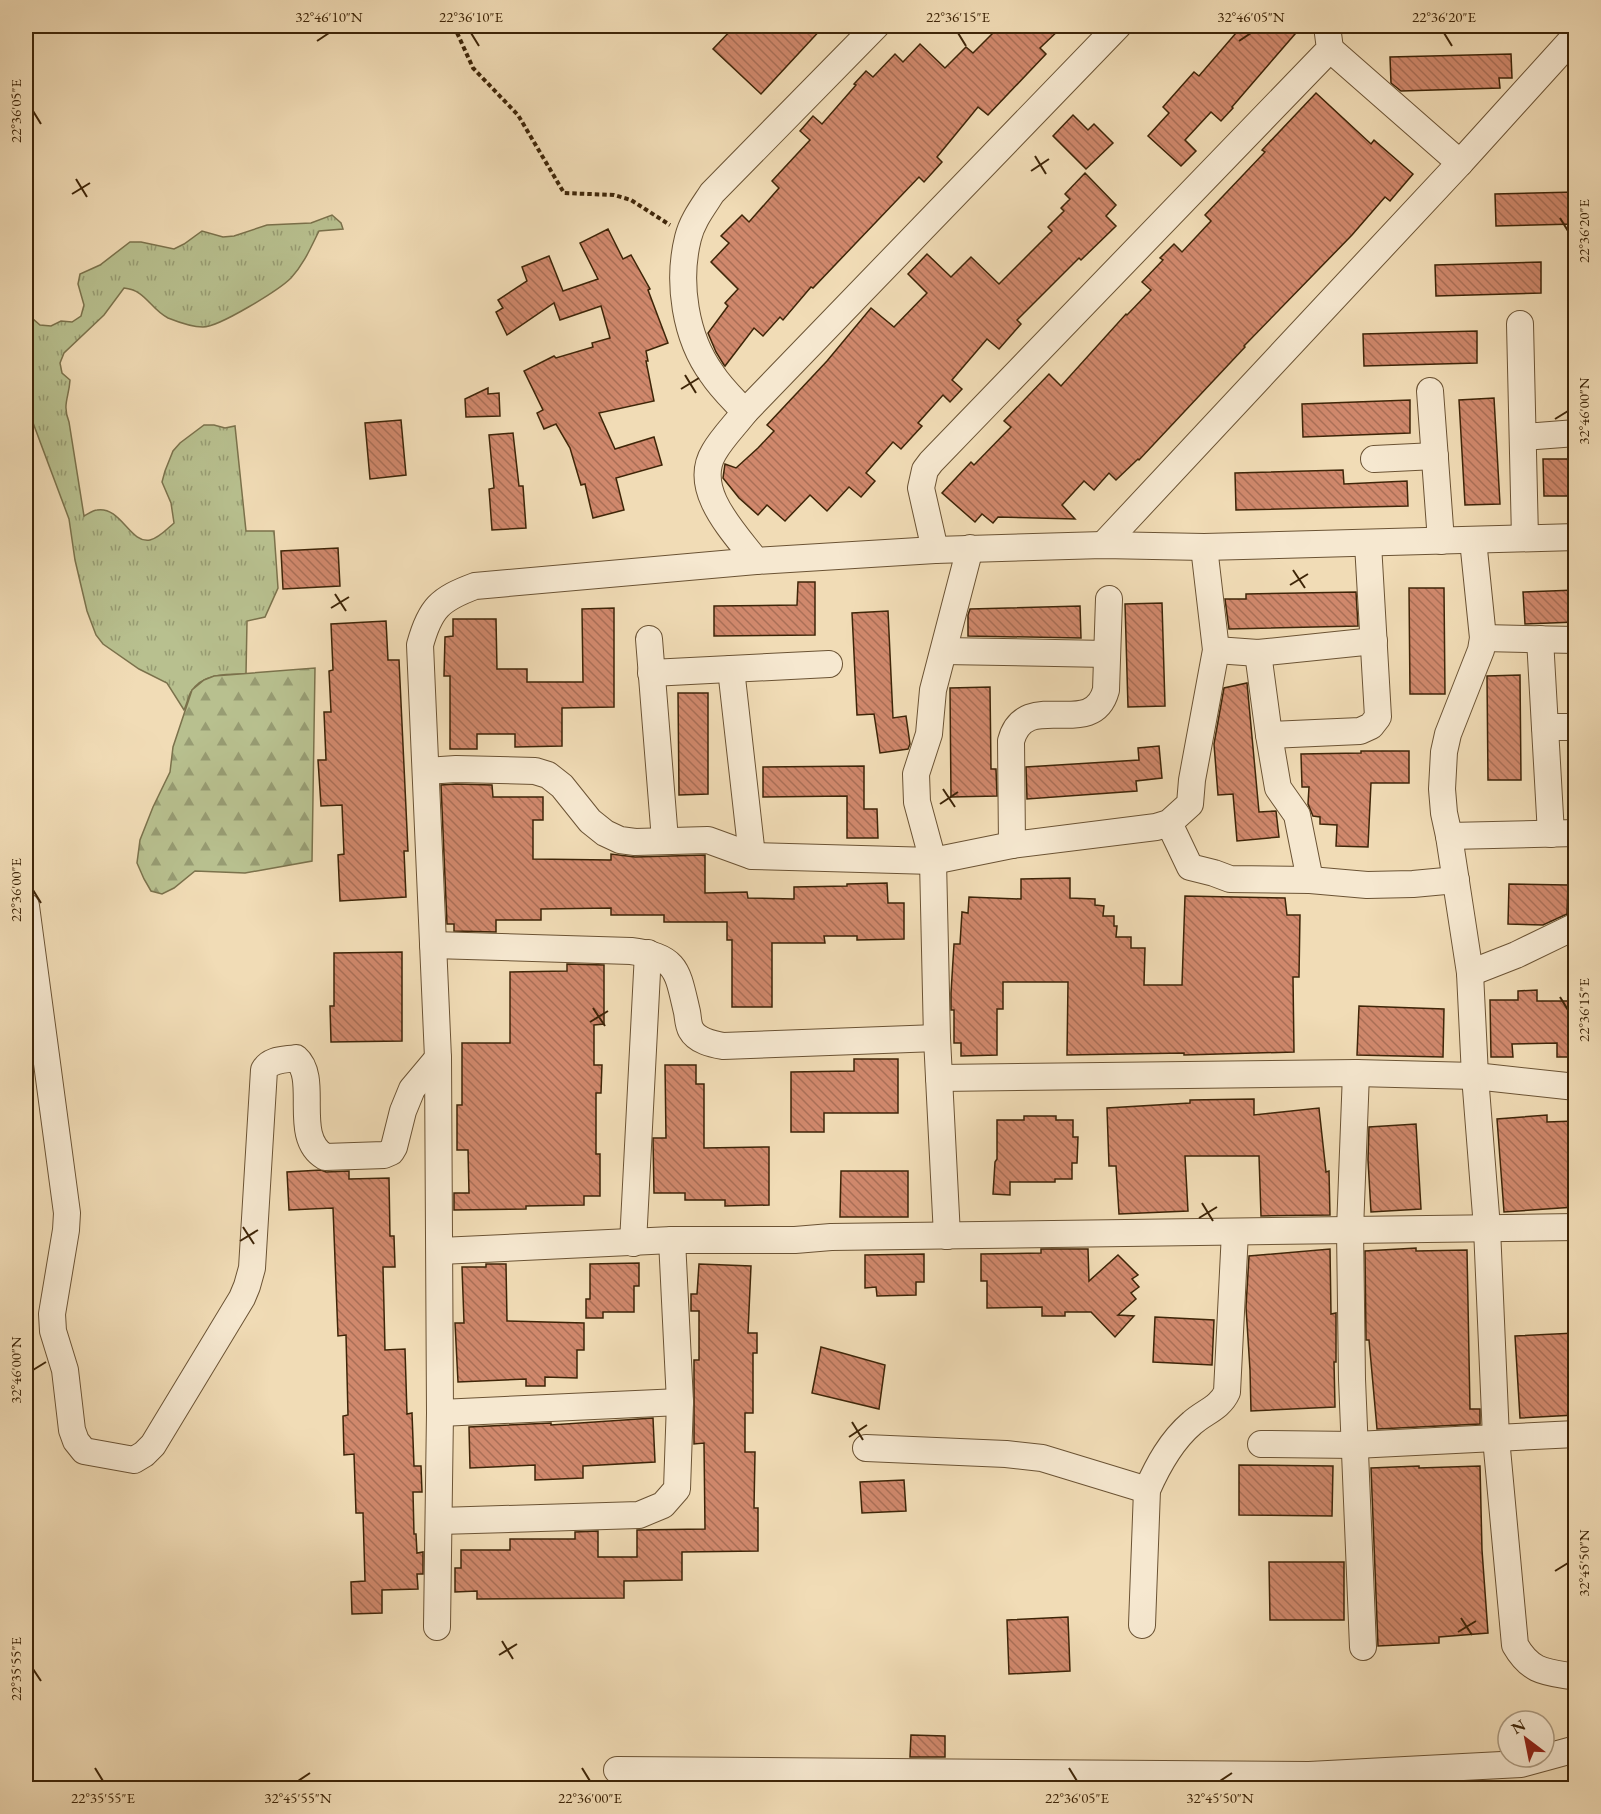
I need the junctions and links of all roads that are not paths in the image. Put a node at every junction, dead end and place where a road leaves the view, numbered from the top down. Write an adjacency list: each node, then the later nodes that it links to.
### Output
1 (876, 26): 8 (street)
2 (1118, 26): 8 (street)
3 (1575, 35): 5 (street)
4 (1329, 37): 5 (street); 21 (street)
5 (1460, 163): 18 (street)
6 (1520, 324): 10 (street)
7 (1430, 391): 11 (street)
8 (745, 412): 22 (street)
9 (1575, 433): 10 (street)
10 (1523, 437): 14 (street)
11 (1435, 456): 12 (street); 16 (street)
12 (1374, 459)
13 (1575, 537): 14 (street)
14 (1525, 538): 15 (street)
15 (1473, 540): 16 (street); 24 (street)
16 (1441, 541): 17 (street)
17 (1368, 544): 20 (street); 27 (street)
18 (1103, 545): 19 (street); 20 (street)
19 (970, 548): 21 (street); 30 (street)
20 (1204, 548): 29 (street)
21 (935, 550): 22 (street)
22 (756, 561): 39 (street)
23 (1109, 599): 32 (street)
24 (1483, 638): 26 (street); 42 (street)
25 (648, 639): 35 (street)
26 (1540, 639): 28 (street); 36 (street)
27 (1374, 640): 31 (street); 38 (street)
28 (1575, 640)
29 (1216, 650): 31 (street); 40 (street)
30 (944, 651): 32 (street); 46 (street)
31 (1258, 653): 38 (street)
32 (1107, 654): 44 (street)
33 (829, 664): 34 (street)
34 (731, 669): 35 (street); 45 (street)
35 (651, 673): 43 (street)
36 (1545, 727): 37 (street); 41 (street)
37 (1575, 727)
38 (1269, 735): 47 (street)
39 (426, 771): 43 (street); 51 (street)
40 (1169, 823): 44 (street); 47 (street)
41 (1563, 833): 42 (street)
42 (1449, 836): 48 (street)
43 (665, 840): 45 (street)
44 (1012, 845): 46 (street)
45 (752, 856): 46 (street)
46 (933, 861): 54 (street)
47 (1310, 880): 48 (street)
48 (1456, 880): 53 (street)
49 (26, 906): 55 (street)
50 (1575, 926): 53 (street)
51 (433, 945): 52 (street); 55 (street)
52 (648, 953): 54 (street); 66 (street)
53 (1470, 973): 57 (street)
54 (937, 1038): 58 (street)
55 (438, 1058): 67 (street)
56 (1356, 1073): 57 (street); 58 (street); 62 (street)
57 (1475, 1076): 59 (street); 61 (street)
58 (939, 1078): 64 (street)
59 (1575, 1087)
60 (1575, 1227): 61 (street)
61 (1487, 1228): 62 (street); 71 (street)
62 (1350, 1230): 63 (street); 73 (street)
63 (1235, 1232): 64 (street); 75 (street)
64 (947, 1236): 65 (street)
65 (672, 1240): 66 (street); 68 (street)
66 (633, 1243): 67 (street)
67 (440, 1251): 69 (street)
68 (680, 1402): 69 (street); 76 (street)
69 (440, 1413): 76 (street)
70 (1575, 1434): 71 (street)
71 (1496, 1438): 73 (street); 80 (street)
72 (1261, 1444): 73 (street)
73 (1355, 1445): 79 (street)
74 (866, 1448): 75 (street)
75 (1147, 1490): 77 (street)
76 (439, 1521): 78 (street)
77 (1142, 1625)
78 (437, 1626)
79 (1363, 1647)
80 (1575, 1677)
81 (1575, 1749): 82 (street)
82 (617, 1770)

